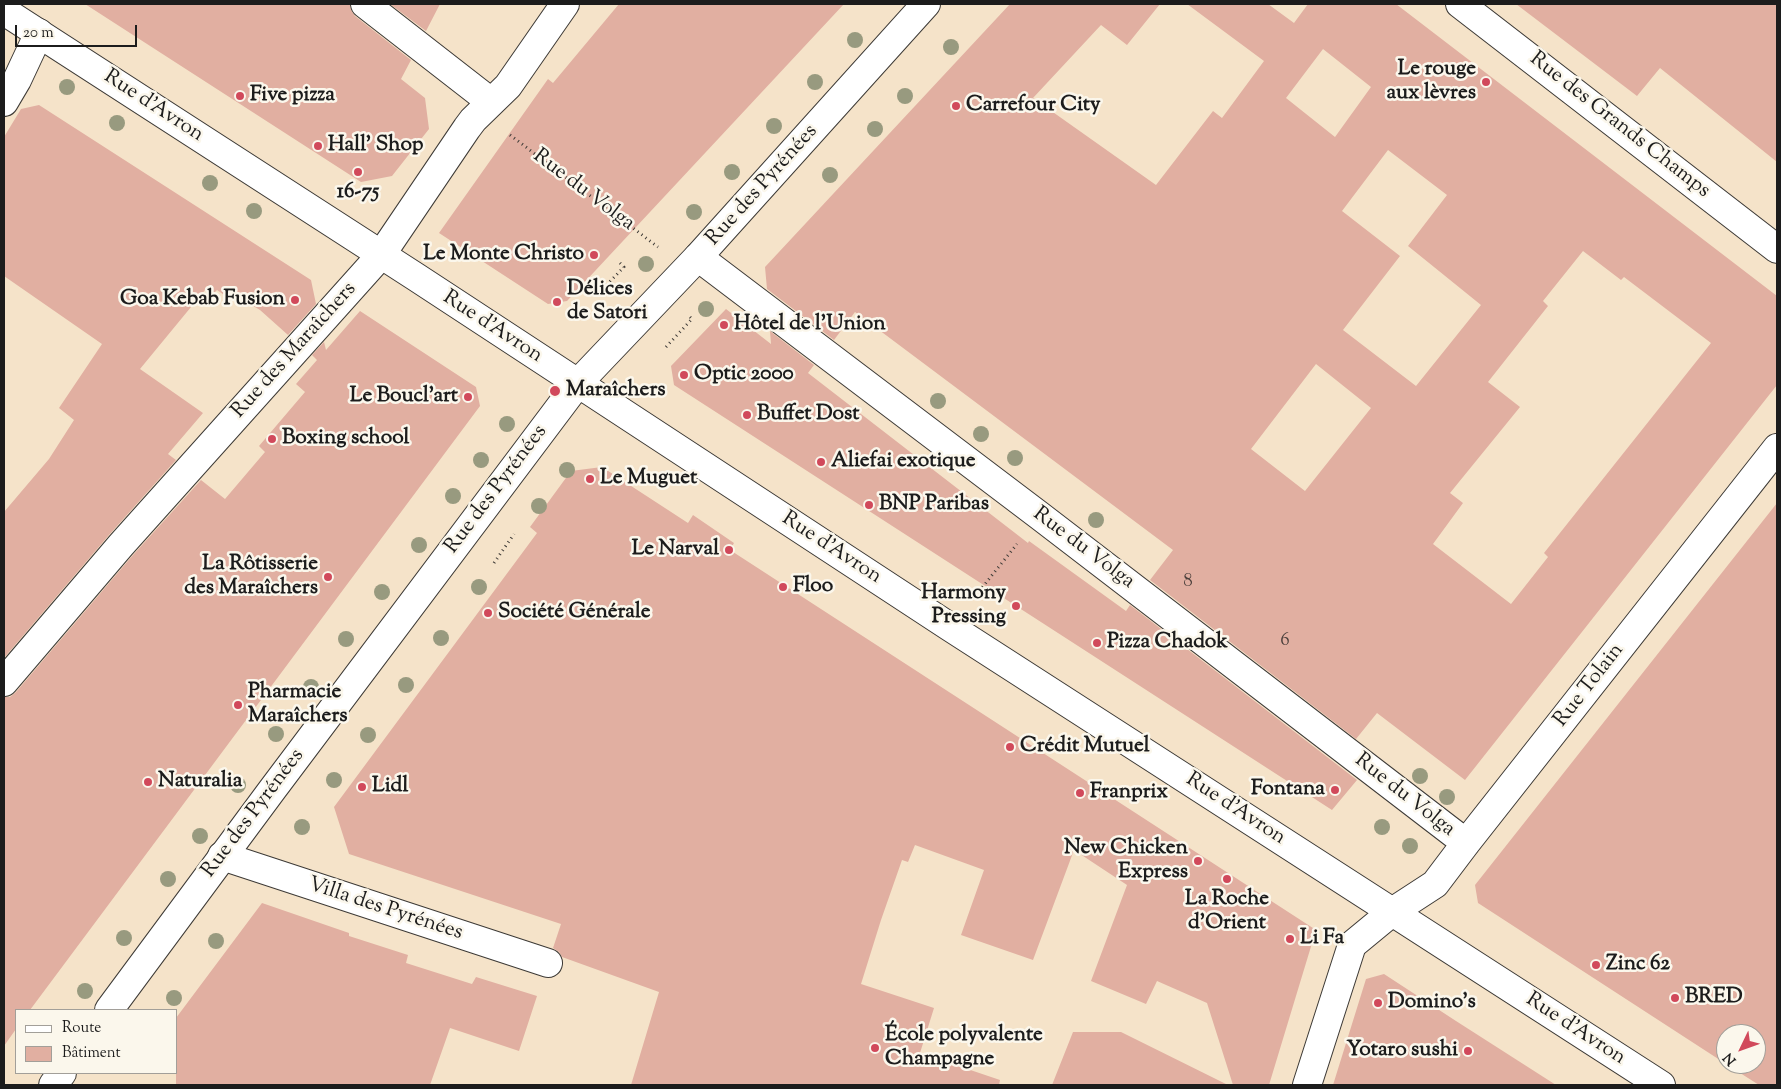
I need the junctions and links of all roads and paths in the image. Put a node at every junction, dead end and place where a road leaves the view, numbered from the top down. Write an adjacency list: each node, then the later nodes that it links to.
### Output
1 (365, 4): 8 (street)
2 (565, 4): 8 (street, Rue des Maraîchers)
3 (926, 4): 12 (street, Rue des Pyrénées)
4 (1460, 4): 9 (street, Rue des Grands Champs)
5 (4, 11): 6 (street, Rue d'Avron)
6 (38, 32): 7 (street); 10 (street, Rue d'Avron)
7 (4, 102)
8 (485, 108): 10 (street, Rue des Maraîchers); 12 (path, Rue du Volga)
9 (1777, 249)
10 (381, 255): 16 (street, Rue d'Avron); 22 (street, Rue des Maraîchers)
11 (619, 262): 13 (path)
12 (692, 263): 16 (street, Rue des Pyrénées); 18 (street, Rue du Volga)
13 (596, 296)
14 (690, 321): 15 (path)
15 (666, 347)
16 (578, 384): 21 (street, Rue d'Avron); 24 (street, Rue des Pyrénées)
17 (1777, 448): 23 (street, Rue Tolain)
18 (1040, 516): 21 (path); 23 (street, Rue du Volga)
19 (514, 534): 20 (path)
20 (494, 563)
21 (950, 627): 25 (street, Rue d'Avron)
22 (4, 682)
23 (1466, 843): 25 (street, Rue Tolain)
24 (222, 856): 26 (street, Villa des Pyrénées); 27 (street, Rue des Pyrénées)
25 (1392, 912): 30 (street, Rue Tolain); 31 (street, Rue d'Avron)
26 (548, 963)
27 (109, 1009)
28 (61, 1074): 29 (street)
29 (53, 1085)
30 (1307, 1085)
31 (1661, 1085)

